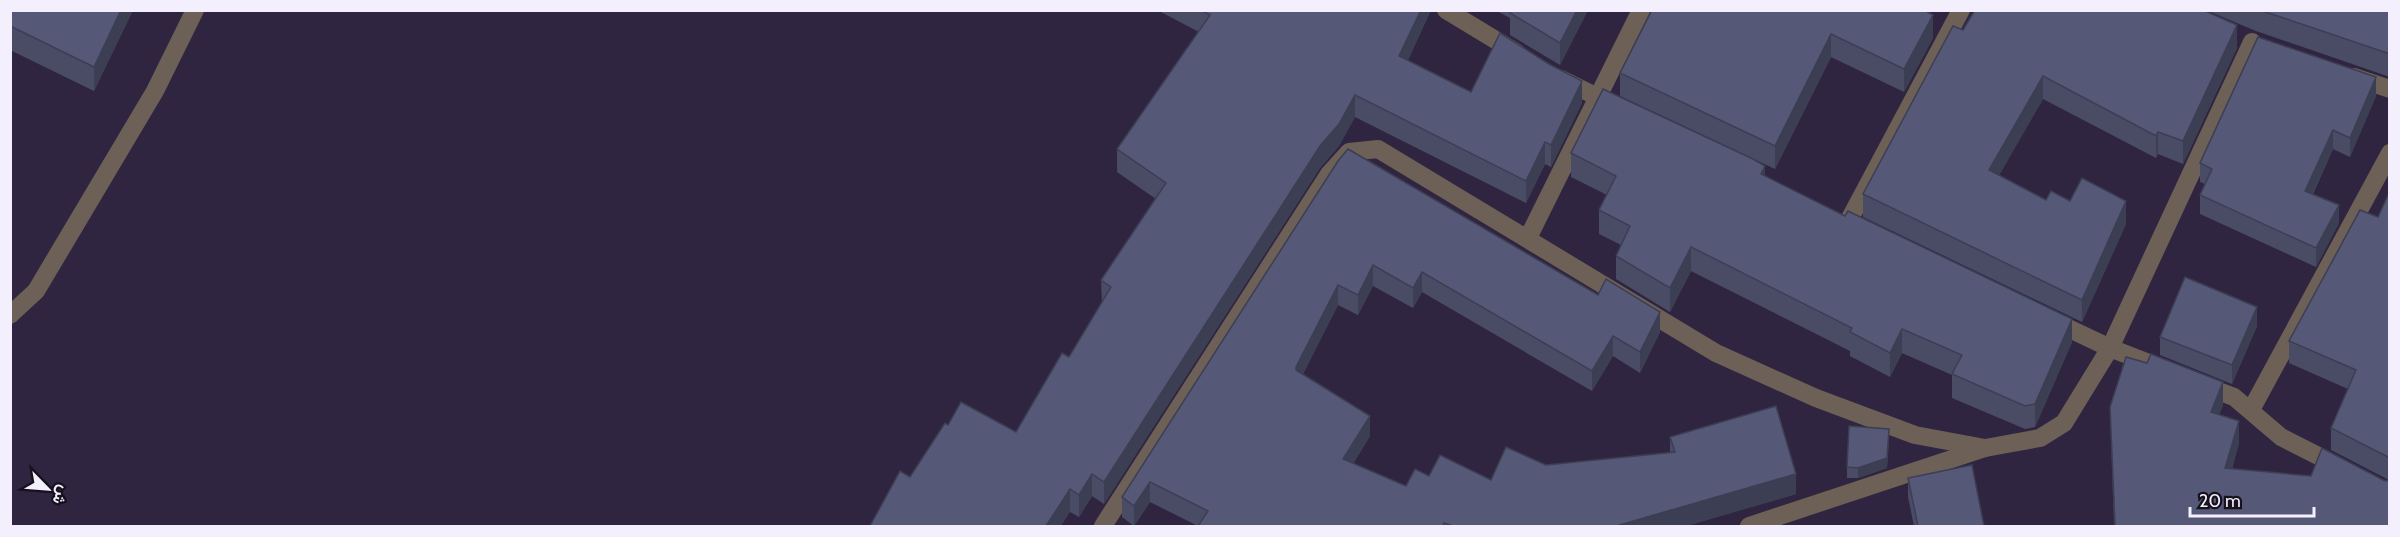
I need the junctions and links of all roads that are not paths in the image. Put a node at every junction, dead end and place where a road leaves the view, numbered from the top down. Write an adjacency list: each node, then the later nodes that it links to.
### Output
1 (195, 10): 20 (street)
2 (1446, 10): 8 (street)
3 (1641, 10): 12 (street)
4 (1961, 10): 16 (street)
5 (2231, 33): 6 (street)
6 (2252, 42): 7 (street); 21 (street)
7 (2273, 50)
8 (1527, 59)
9 (1548, 71): 12 (street)
10 (2337, 71): 11 (street)
11 (2390, 89)
12 (1598, 98): 13 (street); 18 (street)
13 (1640, 118)
14 (2390, 153): 22 (street)
15 (1828, 211): 16 (street)
16 (1848, 222): 17 (street)
17 (1869, 232)
18 (1528, 238): 23 (street); 25 (street)
19 (2037, 313): 21 (street)
20 (10, 315)
21 (2110, 348): 22 (street); 23 (street)
22 (2251, 410): 24 (street)
23 (1985, 448): 26 (street)
24 (2360, 478)
25 (1103, 526)
26 (1749, 526)

